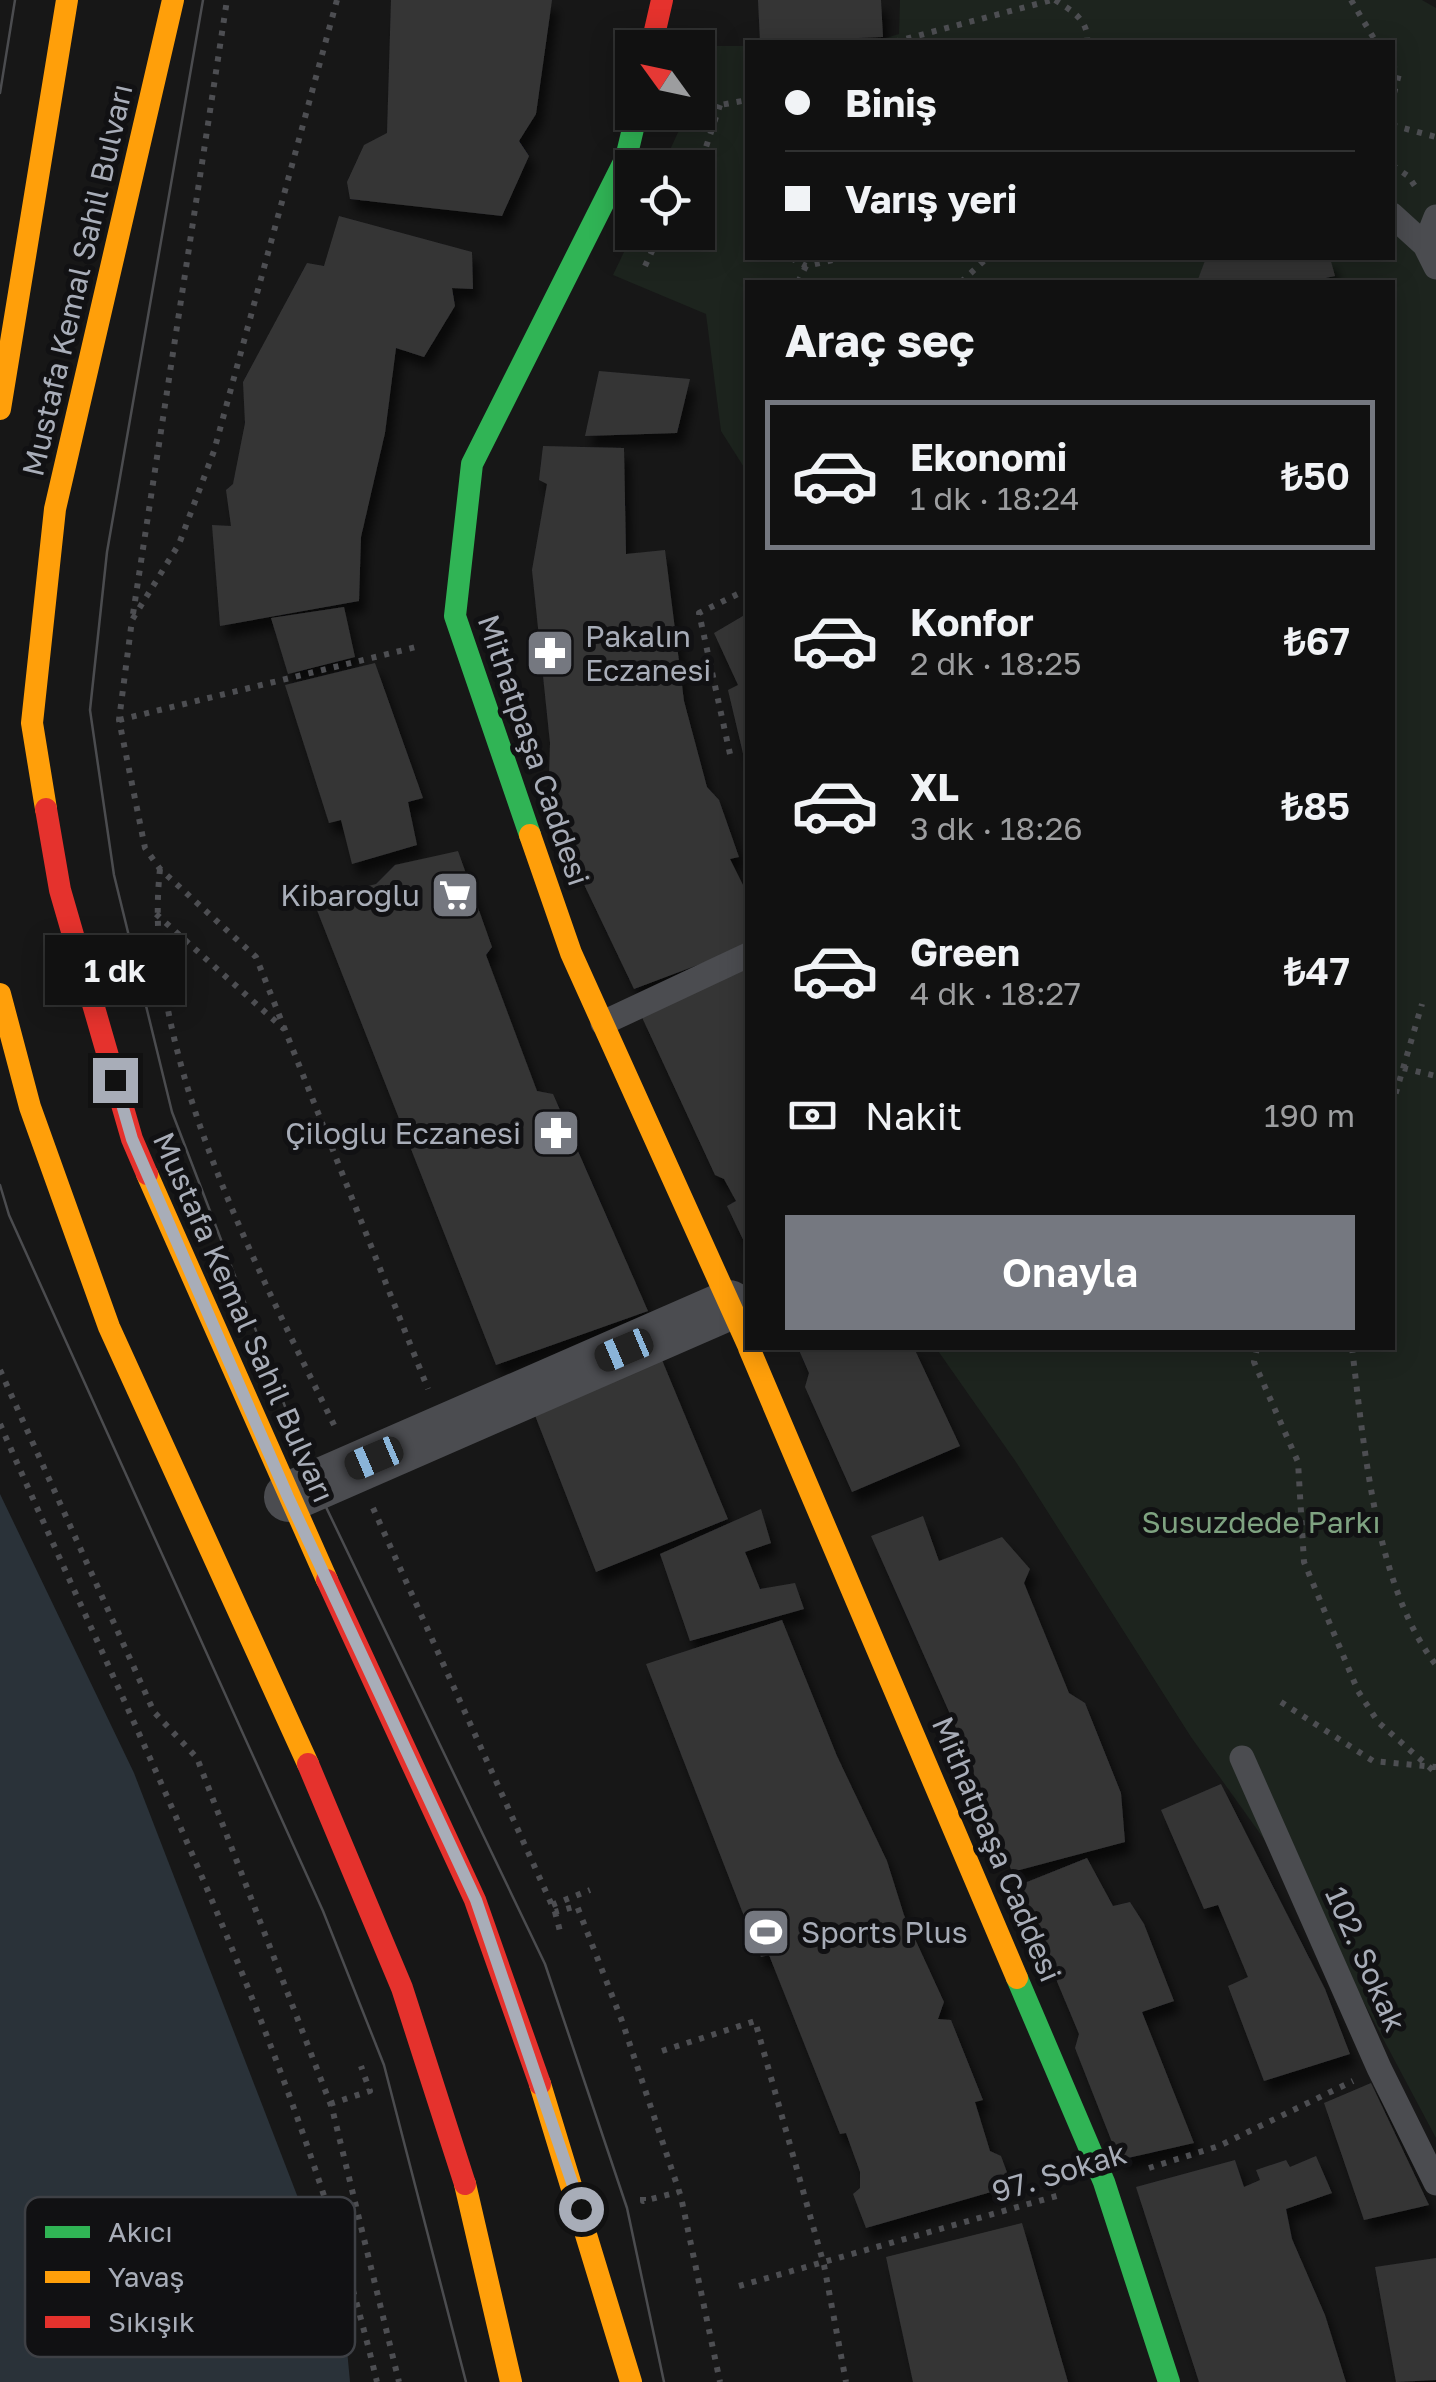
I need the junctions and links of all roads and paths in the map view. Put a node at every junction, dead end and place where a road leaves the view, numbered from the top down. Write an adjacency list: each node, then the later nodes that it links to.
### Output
1 (66, 0): 30 (main road, Mustafa Kemal Sahil Bulvarı)
2 (173, 0): 54 (main road, Mustafa Kemal Sahil Bulvarı)
3 (226, 0): 32 (path)
4 (337, 0): 32 (path)
5 (662, 0): 8 (main road)
6 (1053, 0): 9 (path); 10 (path)
7 (1351, 0): 11 (path)
8 (656, 30)
9 (902, 40)
10 (1088, 40)
11 (1374, 40)
12 (745, 101): 14 (path)
13 (715, 104): 14 (path)
14 (720, 105): 18 (path)
15 (1395, 126): 17 (path)
16 (633, 130): 41 (main road, Mithatpaşa Caddesi)
17 (1436, 137)
18 (705, 150)
19 (1436, 217): 22 (lane)
20 (1395, 219): 22 (lane)
21 (653, 250): 26 (path)
22 (1431, 256)
23 (796, 260): 27 (path)
24 (833, 260): 27 (path)
25 (985, 260): 29 (path)
26 (645, 266)
27 (806, 266): 28 (path)
28 (799, 280)
29 (963, 280)
30 (0, 409)
31 (745, 590): 35 (path)
32 (132, 620): 34 (path)
33 (417, 646): 34 (path)
34 (119, 720): 36 (path)
35 (730, 754)
36 (160, 869): 37 (path); 42 (path)
37 (155, 913): 42 (path); 53 (path)
38 (745, 956): 41 (lane)
39 (0, 994): 78 (main road)
40 (1422, 1004): 43 (path)
41 (603, 1023): 46 (main road, Mithatpaşa Caddesi)
42 (286, 1031): 52 (path)
43 (1402, 1068): 44 (path); 45 (path)
44 (1436, 1076)
45 (1395, 1095)
46 (743, 1324): 52 (street)
47 (754, 1350): 67 (main road, Mithatpaşa Caddesi)
48 (1257, 1350): 58 (path)
49 (1352, 1350): 55 (path)
50 (0, 1370): 65 (path)
51 (0, 1424): 69 (path)
52 (444, 1429): 53 (street)
53 (369, 1481): 54 (street); 60 (path)
54 (288, 1497): 79 (main road, Mustafa Kemal Sahil Bulvarı)
55 (1436, 1665)
56 (1280, 1702): 58 (path)
57 (1242, 1758): 64 (lane, 102. Sokak)
58 (1434, 1769)
59 (590, 1890): 60 (path)
60 (554, 1908): 61 (path); 68 (path)
61 (561, 1935)
62 (662, 2051): 73 (path)
63 (361, 2066): 65 (path)
64 (1379, 2068): 66 (lane, 102. Sokak); 67 (path, 97. Sokak)
65 (330, 2104): 70 (path)
66 (1435, 2177)
67 (1104, 2182): 73 (path, 97. Sokak); 82 (main road, Mithatpaşa Caddesi)
68 (679, 2192): 71 (path); 80 (path)
69 (323, 2197)
70 (353, 2197)
71 (643, 2197)
72 (355, 2205): 77 (path)
73 (824, 2265): 74 (path, 97. Sokak); 81 (path)
74 (739, 2286)
75 (355, 2289): 76 (path)
76 (377, 2382)
77 (399, 2382)
78 (511, 2382)
79 (631, 2382)
80 (720, 2382)
81 (846, 2382)
82 (1169, 2382)

